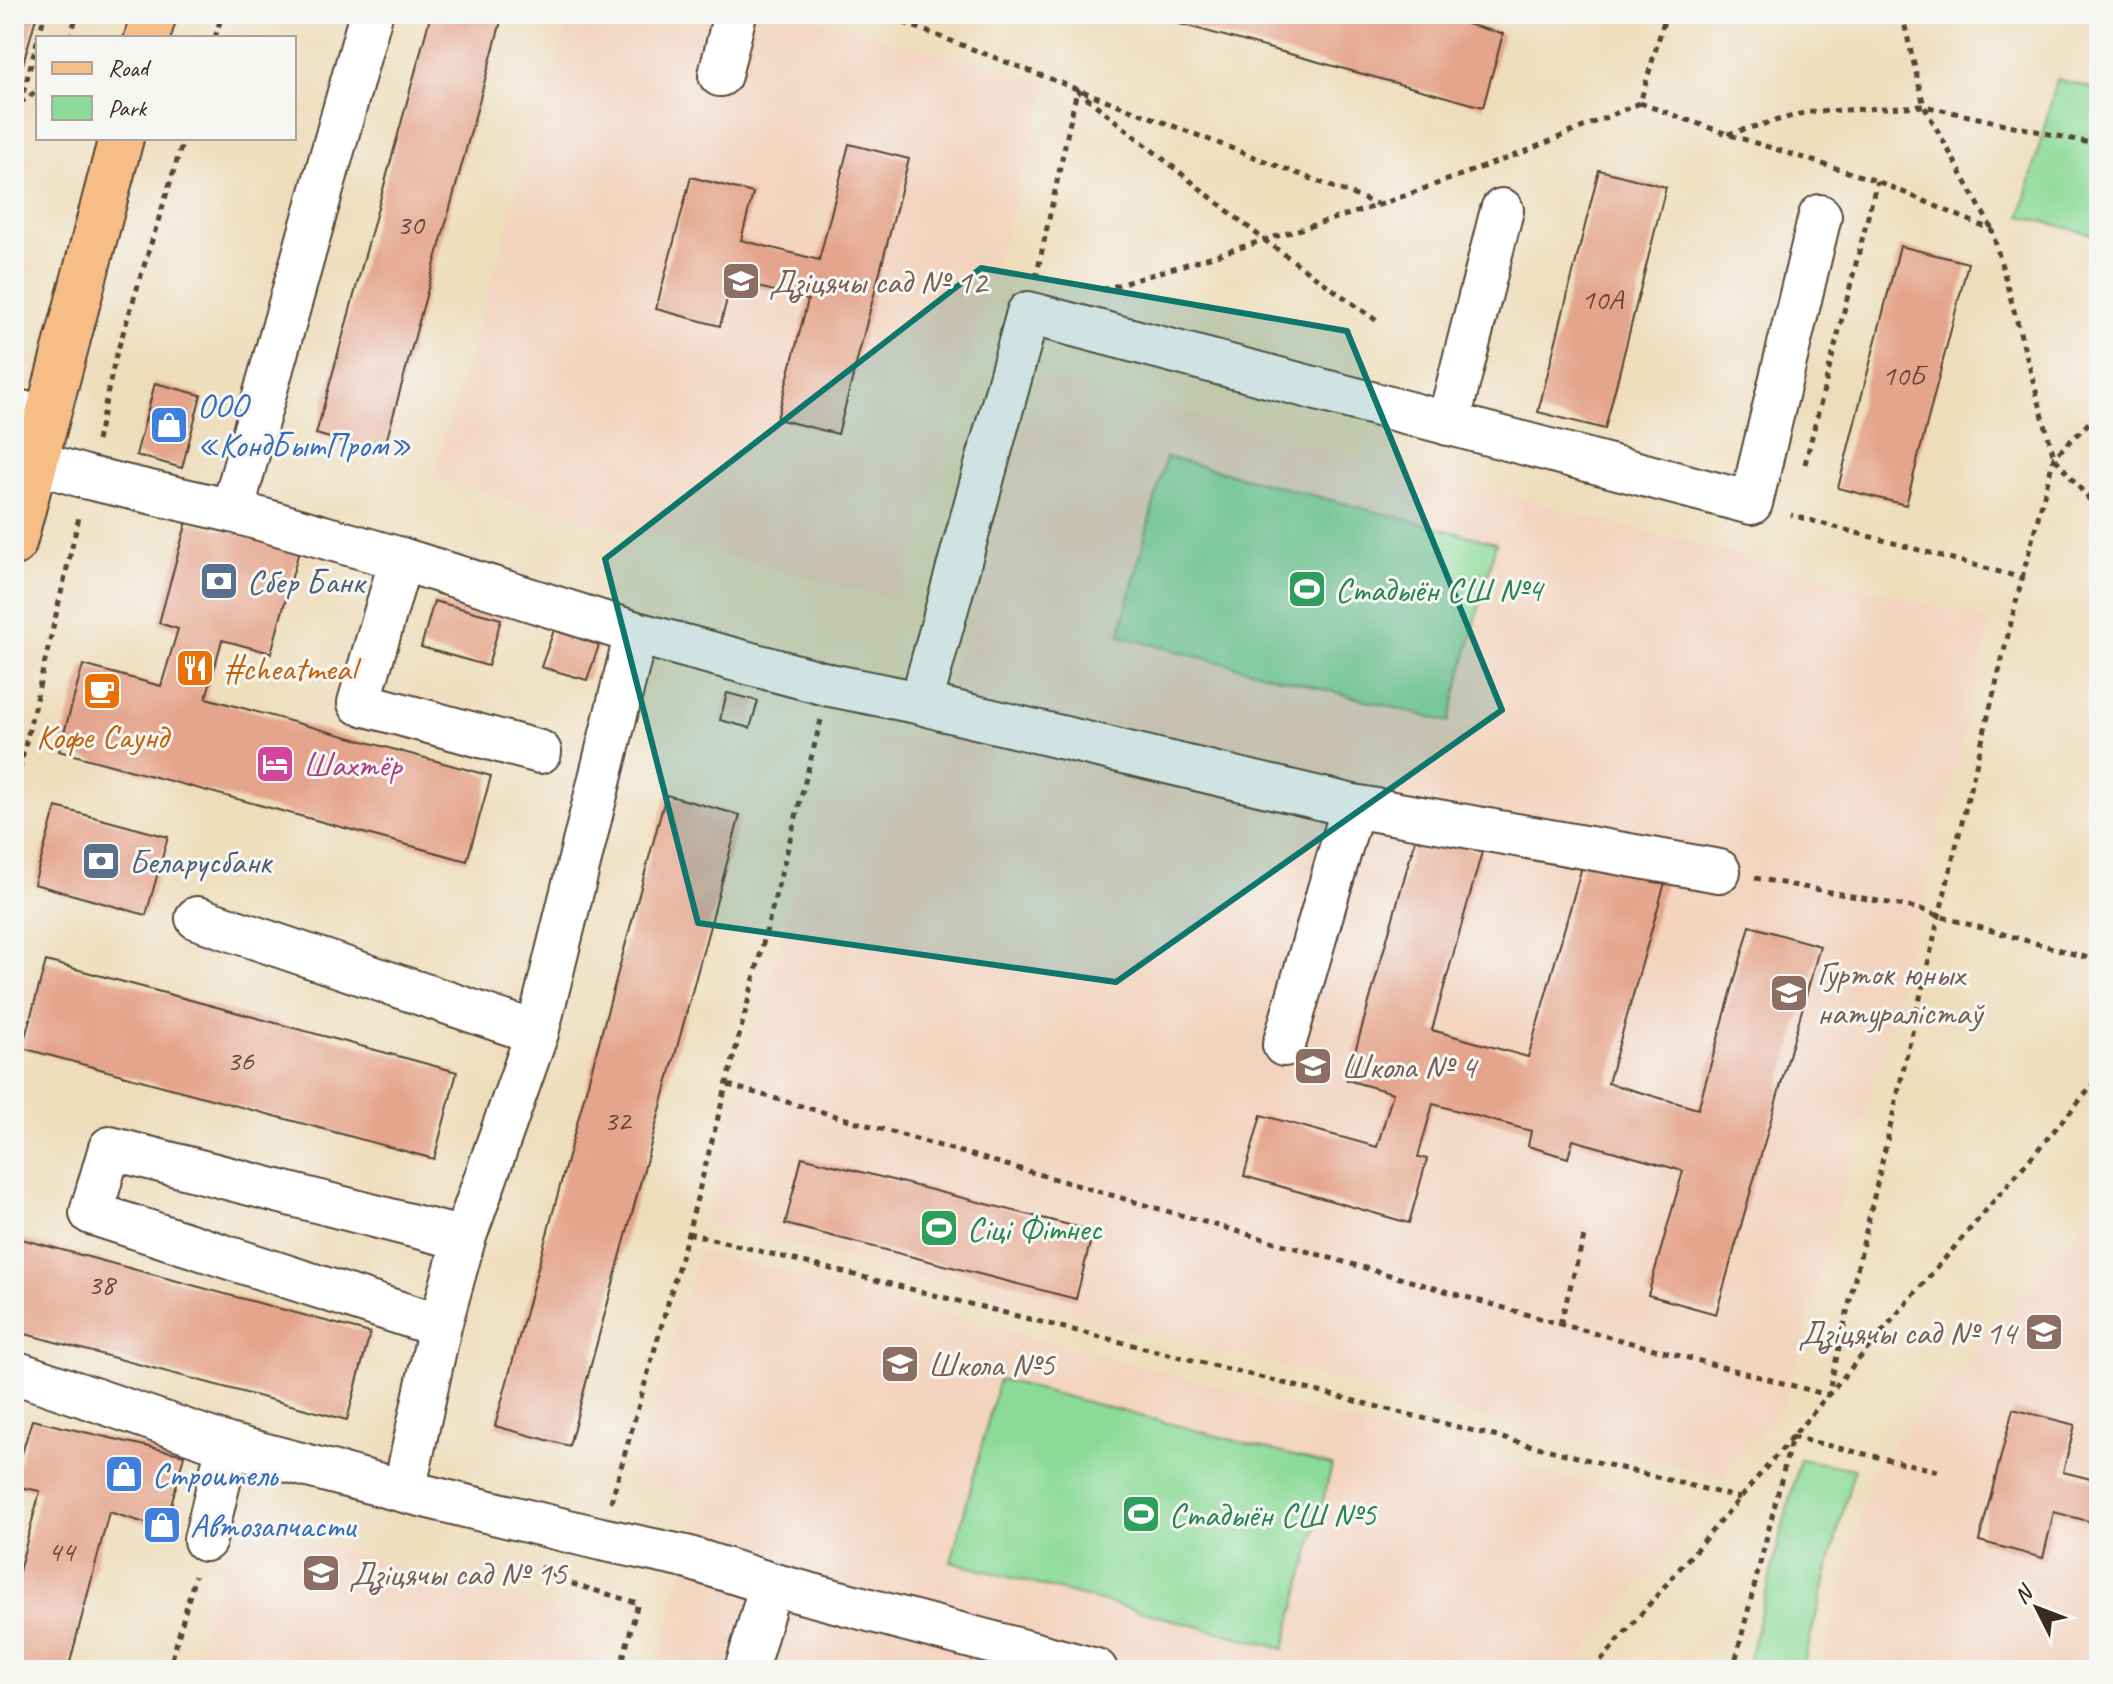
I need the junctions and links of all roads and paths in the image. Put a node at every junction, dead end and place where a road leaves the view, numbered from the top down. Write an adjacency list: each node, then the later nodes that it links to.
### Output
1 (45, 14): 10 (path)
2 (77, 14): 11 (path)
3 (154, 14): 12 (main road)
4 (222, 14): 13 (path)
5 (371, 14): 40 (lane)
6 (735, 14): 15 (lane)
7 (881, 14): 16 (path)
8 (1666, 14): 19 (path)
9 (1902, 14): 20 (path)
10 (39, 36)
11 (71, 36)
12 (148, 36)
13 (216, 36)
14 (36, 45): 18 (path)
15 (720, 75)
16 (1077, 90): 26 (path); 30 (path); 32 (path)
17 (36, 91): 18 (path)
18 (20, 103): 21 (path)
19 (1640, 103): 22 (path); 26 (path)
20 (1924, 106): 22 (path); 24 (path); 29 (path)
21 (14, 127)
22 (1727, 134): 25 (path)
23 (120, 140): 35 (main road)
24 (2099, 145)
25 (1877, 181): 29 (path); 39 (path)
26 (1379, 205): 30 (path)
27 (1502, 210): 36 (lane)
28 (1820, 216): 36 (lane)
29 (1992, 230): 37 (path)
30 (1263, 239): 31 (path); 33 (path)
31 (1101, 290)
32 (1028, 313): 36 (lane); 48 (lane)
33 (1377, 321)
34 (2099, 413): 37 (path)
35 (31, 414): 38 (main road)
36 (1448, 424)
37 (2054, 457): 41 (path); 45 (path)
38 (35, 462): 40 (lane); 43 (main road)
39 (1802, 472)
40 (232, 511): 44 (lane)
41 (2099, 511)
42 (1791, 515): 45 (path)
43 (14, 543)
44 (401, 559): 46 (lane); 49 (lane)
45 (2022, 578): 52 (path)
46 (636, 633): 47 (lane); 55 (lane)
47 (830, 685): 48 (lane); 58 (path)
48 (921, 703): 50 (lane)
49 (540, 752)
50 (1353, 806): 51 (lane); 56 (lane)
51 (1719, 871): 52 (path)
52 (1939, 916): 54 (path); 65 (path)
53 (197, 918): 55 (lane)
54 (2099, 961)
55 (537, 1033): 61 (lane)
56 (1284, 1045)
57 (2099, 1078): 65 (path)
58 (728, 1085): 59 (path); 62 (path)
59 (688, 1233): 70 (path); 71 (path)
60 (1584, 1237): 62 (path)
61 (464, 1239): 63 (lane); 63 (lane)
62 (1560, 1324): 65 (path)
63 (440, 1326): 69 (lane)
64 (14, 1373): 67 (lane)
65 (1828, 1395): 66 (path)
66 (1792, 1437): 68 (path); 70 (path); 82 (path)
67 (228, 1445): 69 (lane); 72 (lane)
68 (1942, 1472)
69 (404, 1491): 71 (lane)
70 (1740, 1498): 81 (path)
71 (601, 1539): 74 (lane); 75 (path)
72 (205, 1540): 77 (path)
73 (539, 1567): 75 (path)
74 (771, 1584): 76 (lane); 79 (lane)
75 (596, 1590): 78 (path)
76 (975, 1654): 80 (lane)
77 (169, 1670)
78 (620, 1670)
79 (746, 1670)
80 (1096, 1670)
81 (1593, 1670)
82 (1733, 1670)

